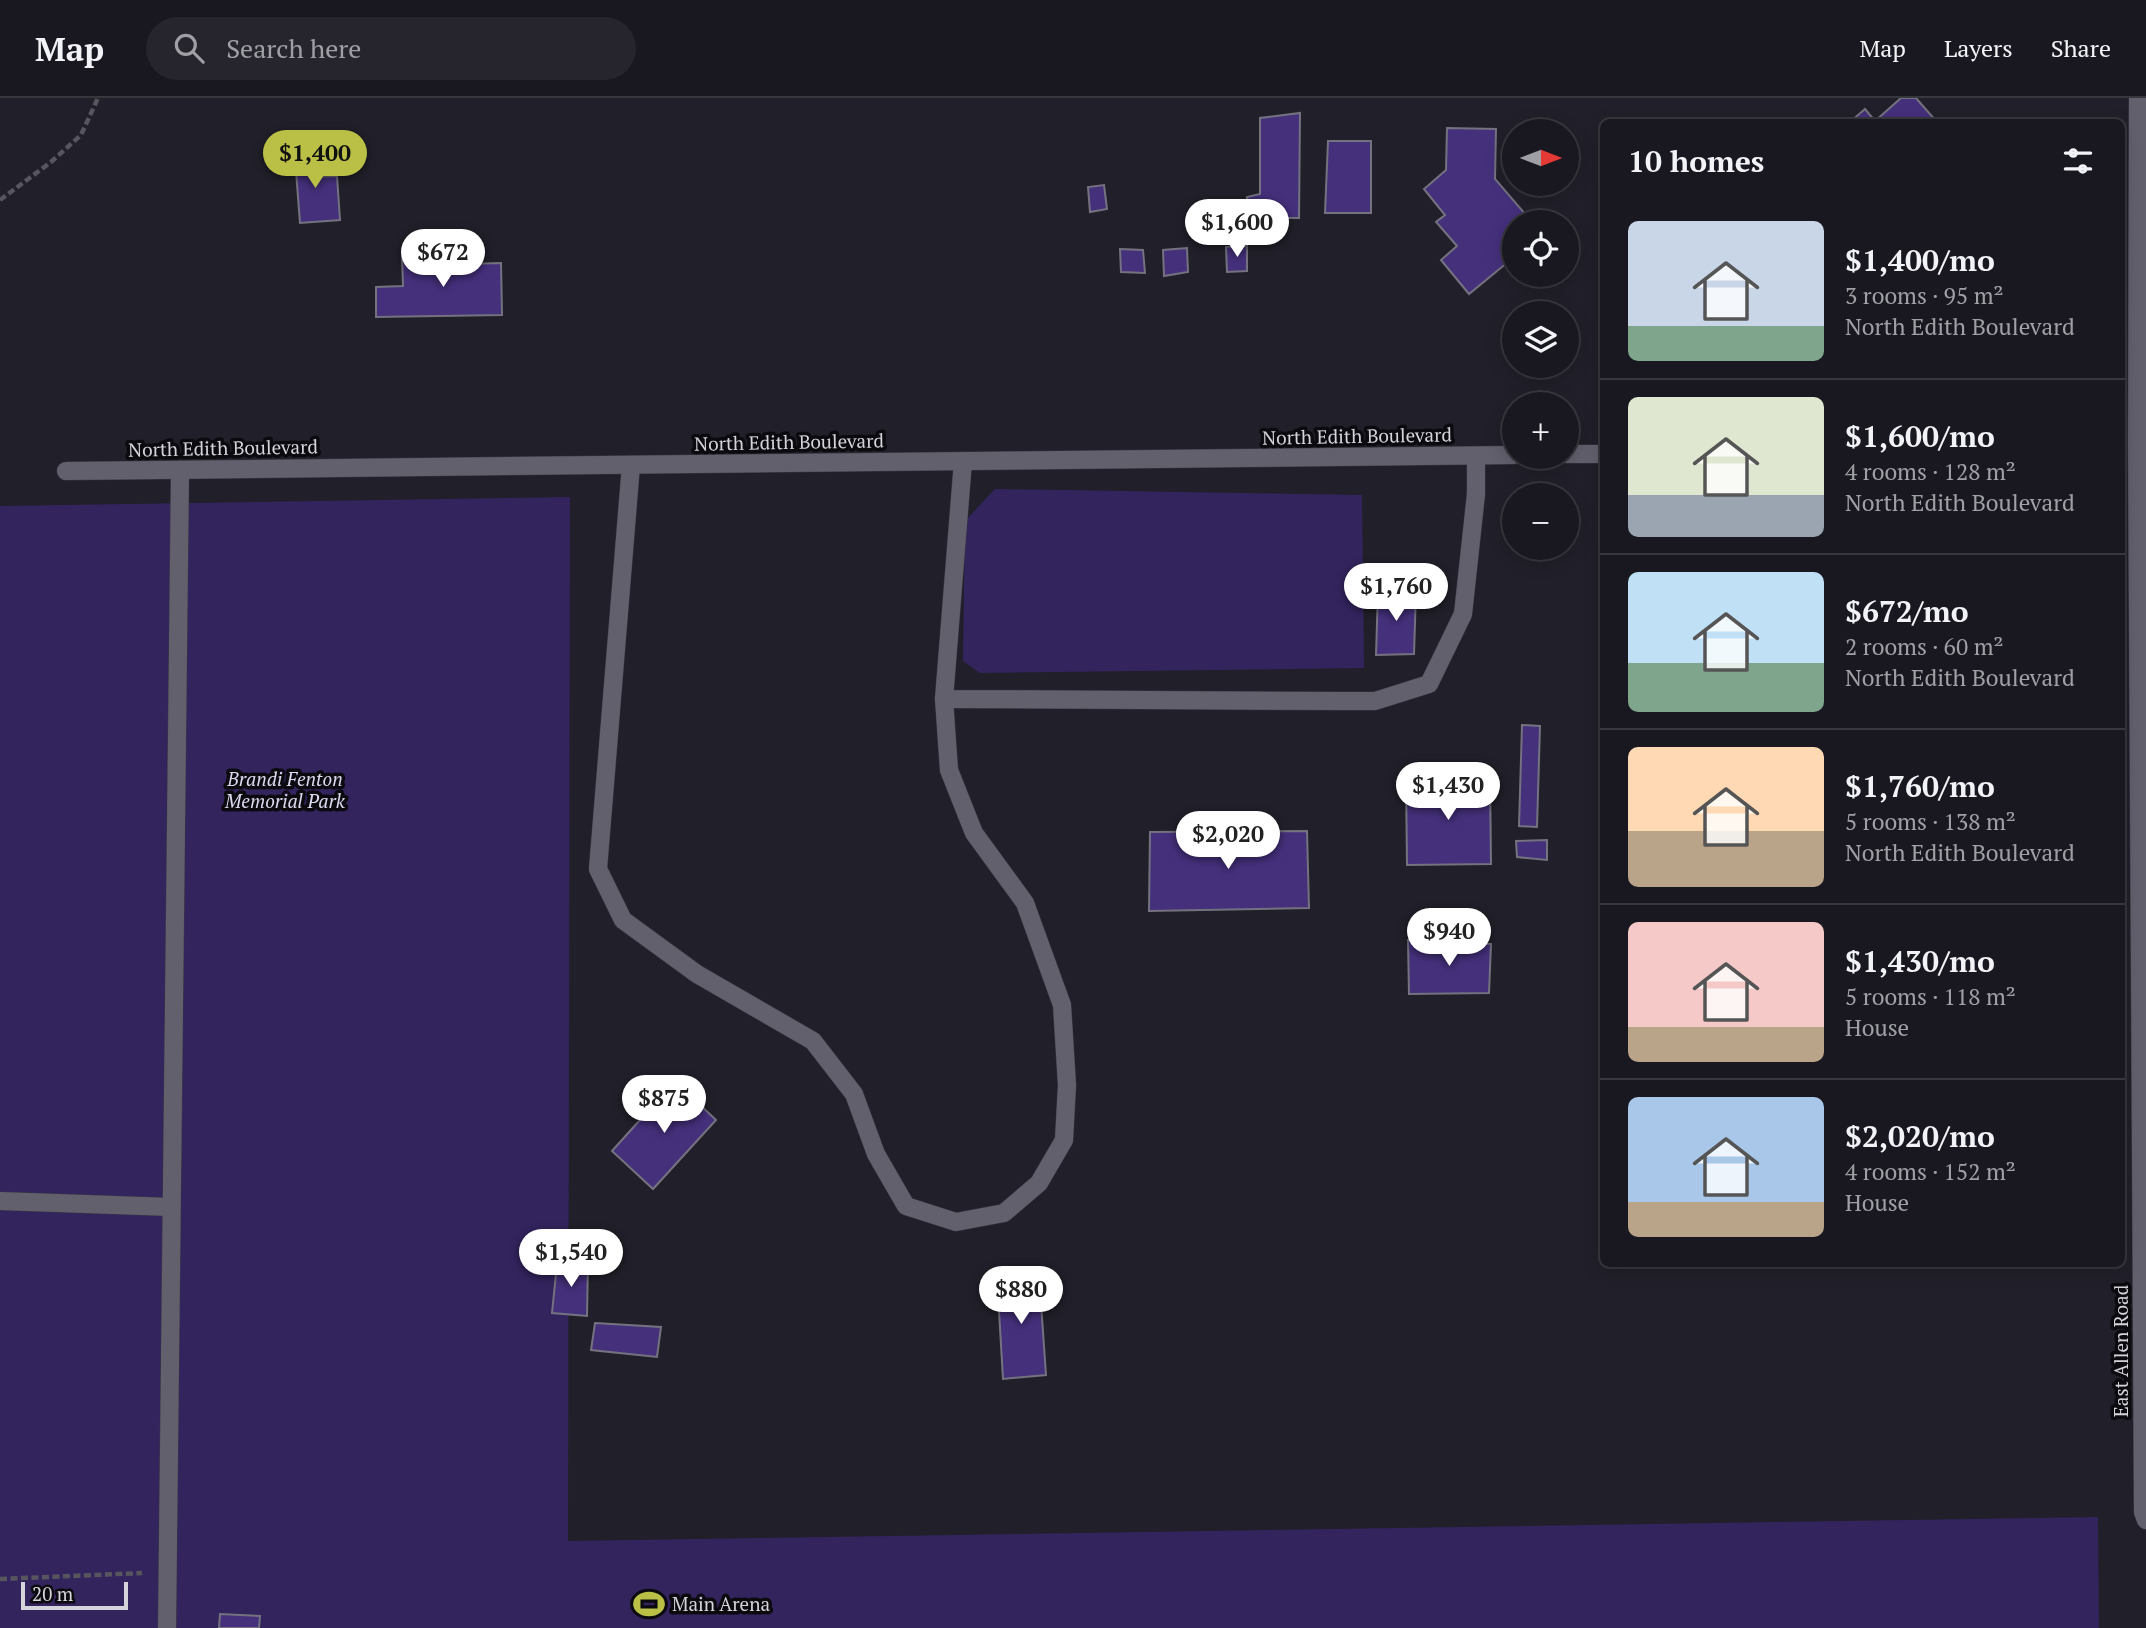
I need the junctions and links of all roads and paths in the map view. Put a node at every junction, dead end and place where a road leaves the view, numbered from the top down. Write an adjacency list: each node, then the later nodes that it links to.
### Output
1 (98, 98): 4 (path)
2 (103, 98): 4 (path)
3 (2138, 98): 6 (street, East Allen Road)
4 (94, 106): 5 (path)
5 (0, 200)
6 (2142, 382): 7 (street, East Allen Road)
7 (2129, 448): 19 (street, East Allen Road)
8 (1579, 454): 9 (street)
9 (1600, 454)
10 (1502, 455): 11 (street, North Edith Boulevard)
11 (1476, 456): 12 (street, North Edith Boulevard); 16 (street)
12 (963, 461): 13 (street, North Edith Boulevard); 16 (street)
13 (631, 465): 14 (street, North Edith Boulevard); 16 (street)
14 (180, 470): 15 (street, North Edith Boulevard); 18 (street)
15 (66, 471)
16 (944, 699)
17 (0, 1201): 18 (street)
18 (171, 1207): 20 (street)
19 (2145, 1516)
20 (167, 1572): 21 (path); 22 (street)
21 (0, 1579)
22 (167, 1628)

